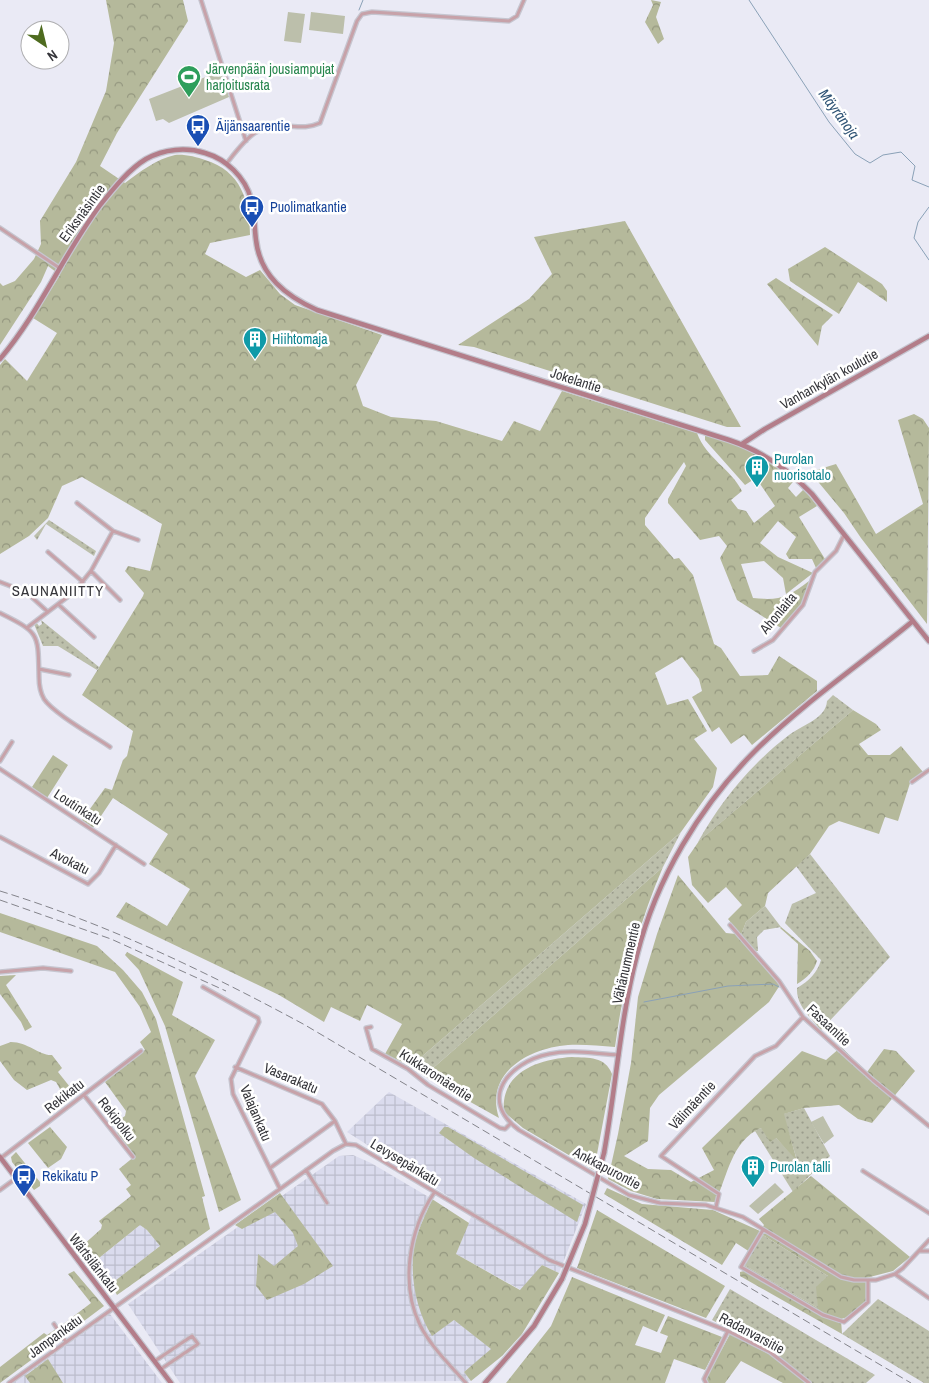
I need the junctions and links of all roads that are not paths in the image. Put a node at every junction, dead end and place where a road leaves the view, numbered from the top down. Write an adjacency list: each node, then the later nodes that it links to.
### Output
1 (201, 0): 3 (street)
2 (524, 0): 3 (street)
3 (246, 140): 4 (street)
4 (226, 163): 6 (street, Eriksnäsintie); 9 (street, Jokelantie)
5 (0, 228): 6 (street)
6 (58, 267): 8 (street, Eriksnäsintie)
7 (929, 336): 9 (street, Vanhankylän koulutie)
8 (0, 359)
9 (742, 444): 12 (street, Jokelantie)
10 (77, 503): 11 (street)
11 (113, 531): 13 (street); 15 (street)
12 (844, 535): 22 (street, Jokelantie); 26 (street, Ahonlaita)
13 (138, 540)
14 (48, 552): 17 (street)
15 (91, 571): 17 (street); 18 (street)
16 (0, 582): 20 (street)
17 (83, 582): 19 (street)
18 (120, 600)
19 (59, 605): 20 (street); 24 (street)
20 (48, 612): 23 (street)
21 (0, 613): 23 (street)
22 (914, 621): 25 (street, Jokelantie); 45 (street, Vähänummentie)
23 (28, 627): 27 (street)
24 (94, 637)
25 (929, 641)
26 (754, 652)
27 (39, 669): 28 (street); 30 (street)
28 (69, 675)
29 (12, 742): 31 (street)
30 (110, 747)
31 (0, 761)
32 (0, 769): 36 (street, Loutinkatu)
33 (929, 770): 34 (street)
34 (912, 782)
35 (0, 837): 36 (street, Avokatu)
36 (116, 845): 37 (street, Loutinkatu)
37 (144, 864)
38 (730, 925): 42 (street, Fasaanitie)
39 (71, 971): 40 (street)
40 (0, 972)
41 (203, 988): 46 (street, Valajankatu)
42 (803, 1017): 50 (street, Fasaanitie); 62 (street, Välimäentie)
43 (371, 1027): 49 (street, Kukkaromäentie)
44 (141, 1051): 47 (street, Rekikatu)
45 (620, 1055): 49 (street); 81 (street, Vähänummentie, bridge)
46 (235, 1066): 48 (street, Vasarakatu); 54 (street, Valajankatu)
47 (84, 1095): 52 (street, Rekikatu); 53 (street, Rekipolku)
48 (335, 1121): 51 (street, Vasarakatu); 54 (street)
49 (510, 1124): 62 (street, Ankkapurontie)
50 (929, 1126)
51 (346, 1144): 55 (street); 60 (street, Levysepänkatu)
52 (0, 1157): 57 (street, Wärtsilänkatu)
53 (133, 1157)
54 (270, 1168): 58 (street, Valajankatu)
55 (306, 1170): 58 (street); 61 (street)
56 (863, 1171): 63 (street)
57 (15, 1179): 59 (street); 71 (street, Wärtsilänkatu)
58 (280, 1189): 71 (street)
59 (0, 1190)
60 (434, 1193): 72 (street, Levysepänkatu); 80 (street)
61 (327, 1203)
62 (716, 1207): 64 (street, Ankkapurontie)
63 (929, 1213)
64 (763, 1230): 69 (street, Ankkapurontie); 69 (street)
65 (929, 1240): 66 (street, Ankkapurontie)
66 (919, 1251): 67 (street); 68 (street, Ankkapurontie)
67 (929, 1251)
68 (895, 1274): 69 (street, Ankkapurontie); 70 (street)
69 (868, 1281)
70 (929, 1298)
71 (114, 1307): 75 (street, Jampankatu); 76 (street, Wärtsilänkatu)
72 (707, 1322): 74 (street, Radanvarsitie)
73 (54, 1324): 75 (street)
74 (728, 1331): 82 (street); 83 (street, Radanvarsitie)
75 (66, 1342): 78 (street, Jampankatu)
76 (155, 1361): 77 (street, Wärtsilänkatu); 77 (street)
77 (161, 1369): 79 (street, Wärtsilänkatu)
78 (9, 1383)
79 (171, 1383)
80 (466, 1383)
81 (485, 1383)
82 (706, 1383)
83 (809, 1383)

